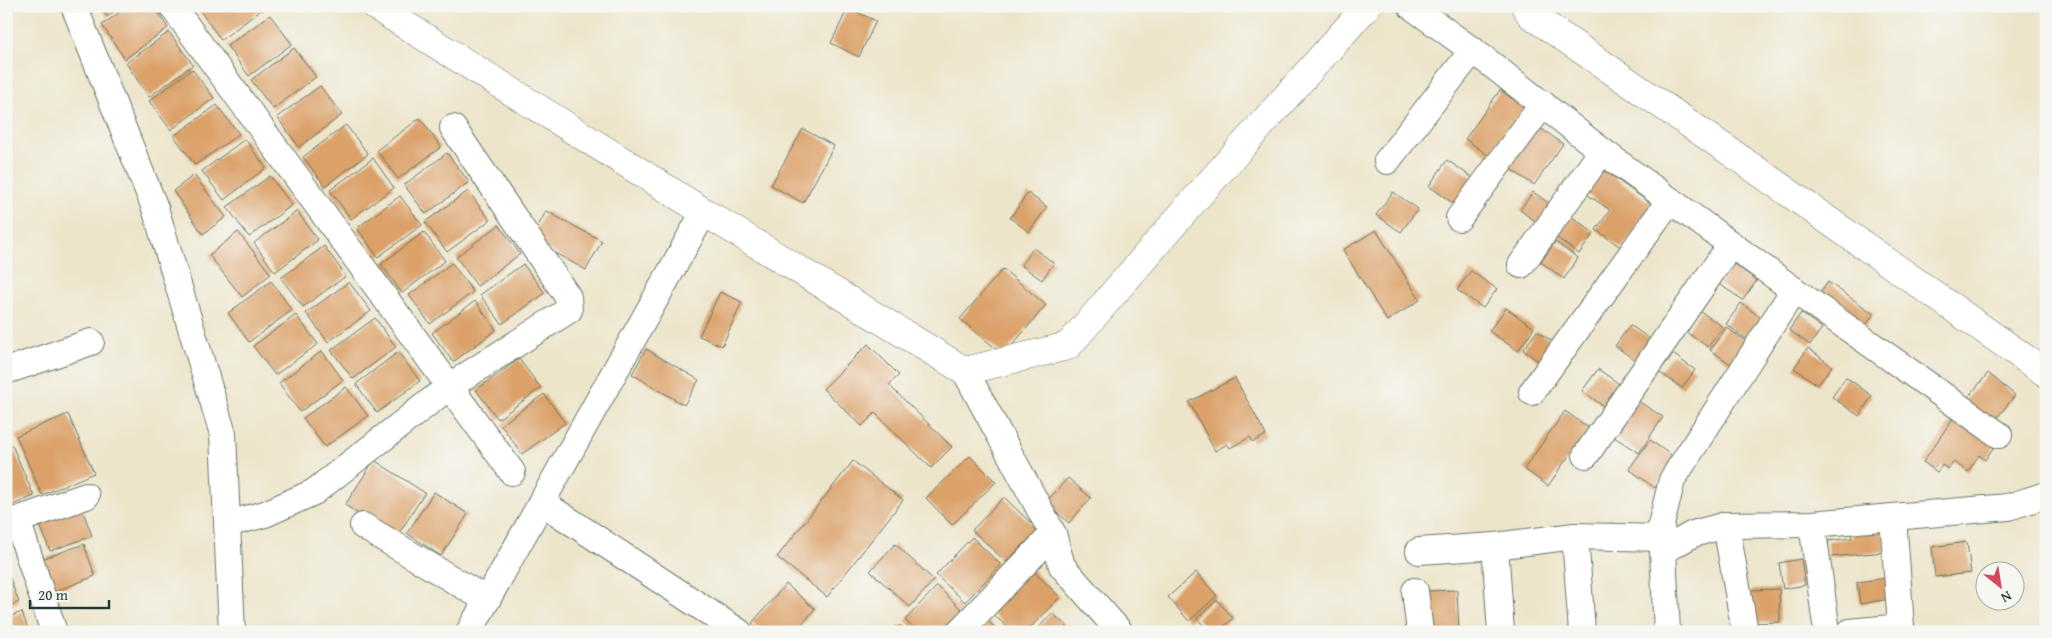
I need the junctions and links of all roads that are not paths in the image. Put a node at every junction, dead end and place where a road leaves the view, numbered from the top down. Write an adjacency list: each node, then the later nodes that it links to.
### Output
1 (74, 6): 32 (street)
2 (172, 6): 22 (street)
3 (375, 6): 13 (street)
4 (1367, 6): 20 (street)
5 (1411, 6): 7 (street)
6 (1525, 6): 21 (street)
7 (1473, 50): 8 (street); 11 (street)
8 (1543, 104): 10 (street); 14 (street)
9 (453, 128): 22 (street)
10 (1602, 150): 12 (street); 16 (street)
11 (1387, 161)
12 (1670, 200): 15 (street); 23 (street)
13 (704, 212): 20 (street); 29 (street)
14 (1459, 218)
15 (1731, 244): 17 (street); 25 (street)
16 (1521, 265)
17 (1794, 290): 24 (street); 38 (street)
18 (91, 342): 19 (street)
19 (6, 371)
20 (965, 371): 36 (street)
21 (2046, 373)
22 (450, 386): 26 (street); 32 (street)
23 (1532, 392)
24 (1999, 436)
25 (1586, 455)
26 (512, 472)
27 (2046, 495): 30 (street)
28 (86, 496): 31 (street)
29 (541, 502): 42 (street); 46 (street)
30 (1894, 517): 33 (street); 55 (street)
31 (12, 522): 43 (street)
32 (227, 524): 44 (street)
33 (1812, 524): 34 (street); 54 (street)
34 (1726, 525): 38 (street); 53 (street)
35 (363, 526): 42 (street)
36 (1053, 534): 47 (street); 48 (street)
37 (1575, 536): 38 (street); 39 (street); 51 (street)
38 (1662, 538): 52 (street)
39 (1495, 546): 40 (street); 50 (street)
40 (1420, 551)
41 (1415, 590): 49 (street)
42 (487, 600): 45 (street)
43 (54, 632)
44 (232, 632)
45 (469, 632)
46 (739, 632)
47 (959, 632)
48 (1120, 632)
49 (1420, 632)
50 (1501, 632)
51 (1582, 632)
52 (1667, 632)
53 (1745, 632)
54 (1827, 632)
55 (1850, 632)

